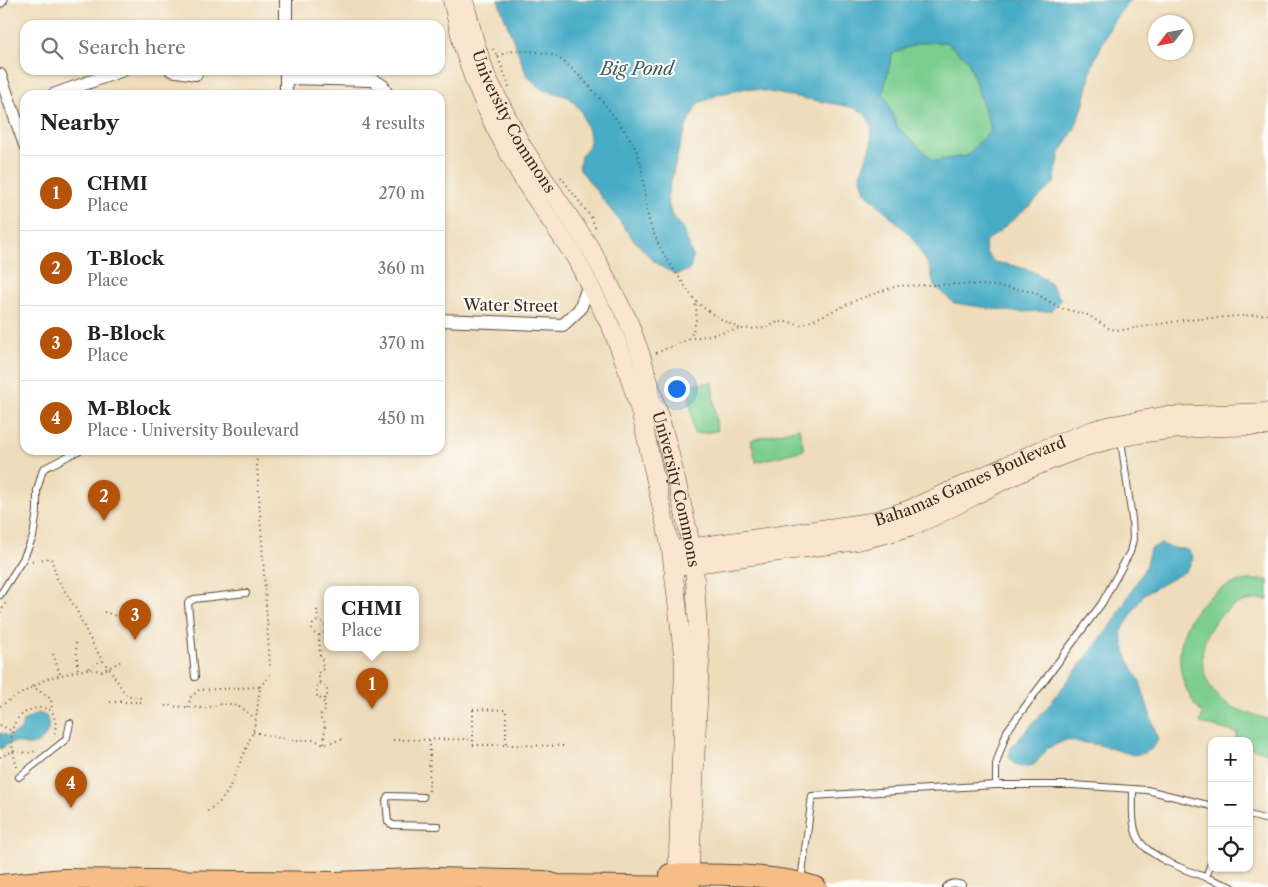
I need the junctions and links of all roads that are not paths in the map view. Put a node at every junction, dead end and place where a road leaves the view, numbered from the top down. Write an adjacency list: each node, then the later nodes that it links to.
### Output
1 (286, 0): 4 (street)
2 (452, 0): 13 (main road, University Commons)
3 (464, 0): 19 (main road, University Commons)
4 (286, 20)
5 (0, 75): 12 (street)
6 (109, 75): 9 (street)
7 (286, 75): 10 (street)
8 (300, 75): 11 (street)
9 (67, 90)
10 (286, 90)
11 (385, 90)
12 (19, 107)
13 (589, 284): 14 (street, Water Street); 20 (main road, University Commons)
14 (445, 320)
15 (1268, 412): 17 (main road, Bahamas Games Boulevard)
16 (1268, 426): 17 (main road, Bahamas Games Boulevard)
17 (1119, 430): 19 (main road, Bahamas Games Boulevard); 26 (lane)
18 (70, 455): 22 (lane)
19 (692, 556): 20 (main road, Bahamas Games Boulevard); 35 (main road, University Commons)
20 (672, 559): 35 (main road, University Commons)
21 (246, 593): 23 (lane)
22 (0, 594)
23 (195, 677)
24 (70, 723): 25 (lane)
25 (19, 776)
26 (996, 785): 27 (lane); 37 (lane)
27 (1133, 789): 29 (lane); 34 (lane)
28 (423, 797): 32 (lane)
29 (1208, 805)
30 (1253, 816): 31 (lane)
31 (1268, 820)
32 (438, 826)
33 (1208, 871): 34 (lane)
34 (1206, 876): 41 (lane)
35 (683, 883): 36 (main road); 37 (main road)
36 (37, 884): 38 (main road)
37 (808, 884)
38 (0, 885)
39 (962, 885): 40 (lane)
40 (946, 887)
41 (1232, 887)

